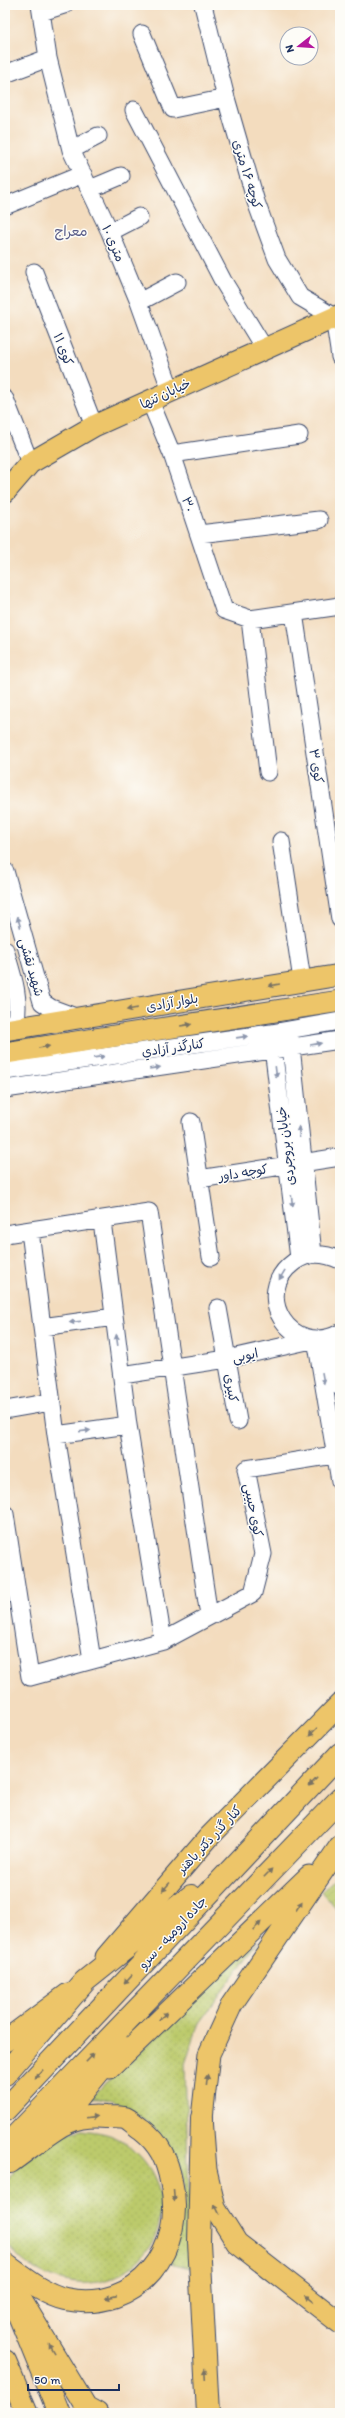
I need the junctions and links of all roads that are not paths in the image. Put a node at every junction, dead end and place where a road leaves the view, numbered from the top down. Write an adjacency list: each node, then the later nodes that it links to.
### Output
1 (64, 5): 3 (street)
2 (203, 5): 7 (street, کوچه ۱۶ متری)
3 (41, 9): 5 (street, ۱۰ متری)
4 (142, 34): 7 (street)
5 (48, 58): 6 (street); 10 (street, ۱۰ متری)
6 (5, 74)
7 (226, 98): 19 (street, کوچه ۱۶ متری)
8 (134, 110): 20 (street)
9 (98, 136): 10 (street)
10 (71, 150): 12 (street, ۱۰ متری)
11 (121, 176): 12 (street)
12 (87, 182): 13 (street); 15 (street, ۱۰ متری)
13 (5, 206)
14 (139, 217): 15 (street)
15 (110, 232): 18 (street, ۱۰ متری)
16 (34, 272): 25 (street, کوی ۱۱)
17 (177, 282): 18 (street)
18 (139, 302): 22 (street, ۱۰ متری)
19 (337, 316): 20 (main road, خیابان تنها); 21 (street)
20 (264, 348): 22 (main road, خیابان تنها)
21 (340, 357)
22 (171, 391): 24 (main road, خیابان تنها)
23 (5, 399): 28 (street)
24 (150, 401): 25 (main road, خیابان تنها); 27 (street, ۳۰)
25 (94, 426): 28 (main road, خیابان تنها)
26 (299, 435): 27 (street)
27 (172, 454): 31 (street, ۳۰)
28 (30, 463): 29 (main road, خیابان تنها)
29 (5, 492)
30 (319, 520): 31 (street)
31 (200, 534): 34 (street, ۳۰)
32 (340, 606): 33 (street)
33 (294, 613): 34 (street); 38 (street, کوی ۳)
34 (250, 619): 35 (street)
35 (268, 772)
36 (281, 841): 41 (street)
37 (5, 871): 43 (street, شهید نقشی, one-way to 37)
38 (340, 919)
39 (5, 950): 44 (street, شهید نقشی)
40 (340, 975): 41 (main road, بلوار آزادی)
41 (302, 980): 46 (main road, بلوار آزادی, one-way to 46)
42 (340, 1000): 45 (main road, بلوار آزادی)
43 (42, 1002): 44 (street); 46 (street, شهید نقشی)
44 (18, 1006): 48 (street, شهید نقشی)
45 (281, 1017): 47 (street); 50 (street, خیابان بروجردی); 52 (street, خیابان بروجردی); 54 (main road, بلوار آزادی, one-way to 45)
46 (78, 1018): 49 (main road, بلوار آزادی)
47 (340, 1021)
48 (5, 1026)
49 (5, 1030)
50 (271, 1033): 53 (street, خیابان بروجردی); 55 (street, کنارگذر آزادي, one-way to 50)
51 (340, 1040): 52 (street, one-way to 51)
52 (292, 1048): 53 (street); 59 (street, خیابان بروجردی, one-way to 52)
53 (274, 1051): 56 (street, one-way to 53); 59 (street, خیابان بروجردی, one-way to 59)
54 (5, 1053)
55 (5, 1071)
56 (5, 1089)
57 (191, 1122): 60 (street)
58 (340, 1157): 59 (street, کوچه داور)
59 (295, 1164): 60 (street, کوچه داور); 64 (street, خیابان بروجردی)
60 (199, 1179): 65 (street)
61 (102, 1221): 62 (street); 68 (street); 72 (street)
62 (30, 1231): 63 (street); 69 (street)
63 (5, 1234)
64 (306, 1256): 66 (street); 70 (street, one-way to 70)
65 (211, 1257)
66 (340, 1260)
67 (218, 1308): 71 (street, کبیری)
68 (114, 1317): 69 (street, one-way to 69); 73 (street, one-way to 68)
69 (42, 1327): 75 (street)
70 (332, 1336): 71 (street, ایوبی); 74 (street); 80 (street, one-way to 80)
71 (227, 1359): 72 (street, ایوبی); 77 (street, کبیری)
72 (173, 1368): 73 (street, ایوبی); 83 (street)
73 (122, 1375): 78 (street)
74 (340, 1387)
75 (51, 1402): 76 (street); 79 (street)
76 (5, 1410)
77 (238, 1421)
78 (128, 1426): 79 (street, one-way to 78); 84 (street)
79 (56, 1435): 85 (street)
80 (338, 1454): 81 (street); 83 (street, کوی حبیبی)
81 (340, 1481)
82 (5, 1514): 85 (street)
83 (209, 1616): 84 (street)
84 (163, 1641): 85 (street)
85 (92, 1660)
86 (340, 1704): 92 (main road, کنار گذر دکتر باهنر, one-way to 92)
87 (340, 1754): 89 (highway, جاده ارومیه - سرو, one-way to 89)
88 (340, 1798): 91 (highway, one-way to 88)
89 (255, 1843): 92 (highway); 96 (highway, جاده ارومیه - سرو, one-way to 96)
90 (340, 1846): 95 (main road, one-way to 90); 97 (main road, one-way to 90)
91 (212, 1931): 95 (highway); 98 (highway, one-way to 91)
92 (85, 1981): 93 (main road, کنار گذر دکتر باهنر); 94 (highway)
93 (5, 2041)
94 (5, 2074)
95 (75, 2101): 98 (highway)
96 (5, 2110)
97 (202, 2118): 102 (main road, one-way to 97); 107 (highway, one-way to 97)
98 (7, 2158): 99 (highway, one-way to 99)
99 (5, 2264)
100 (5, 2273): 106 (main road, one-way to 100)
101 (5, 2281): 105 (highway)
102 (340, 2323)
103 (5, 2361): 104 (highway)
104 (27, 2413)
105 (59, 2413)
106 (97, 2413)
107 (208, 2413)

